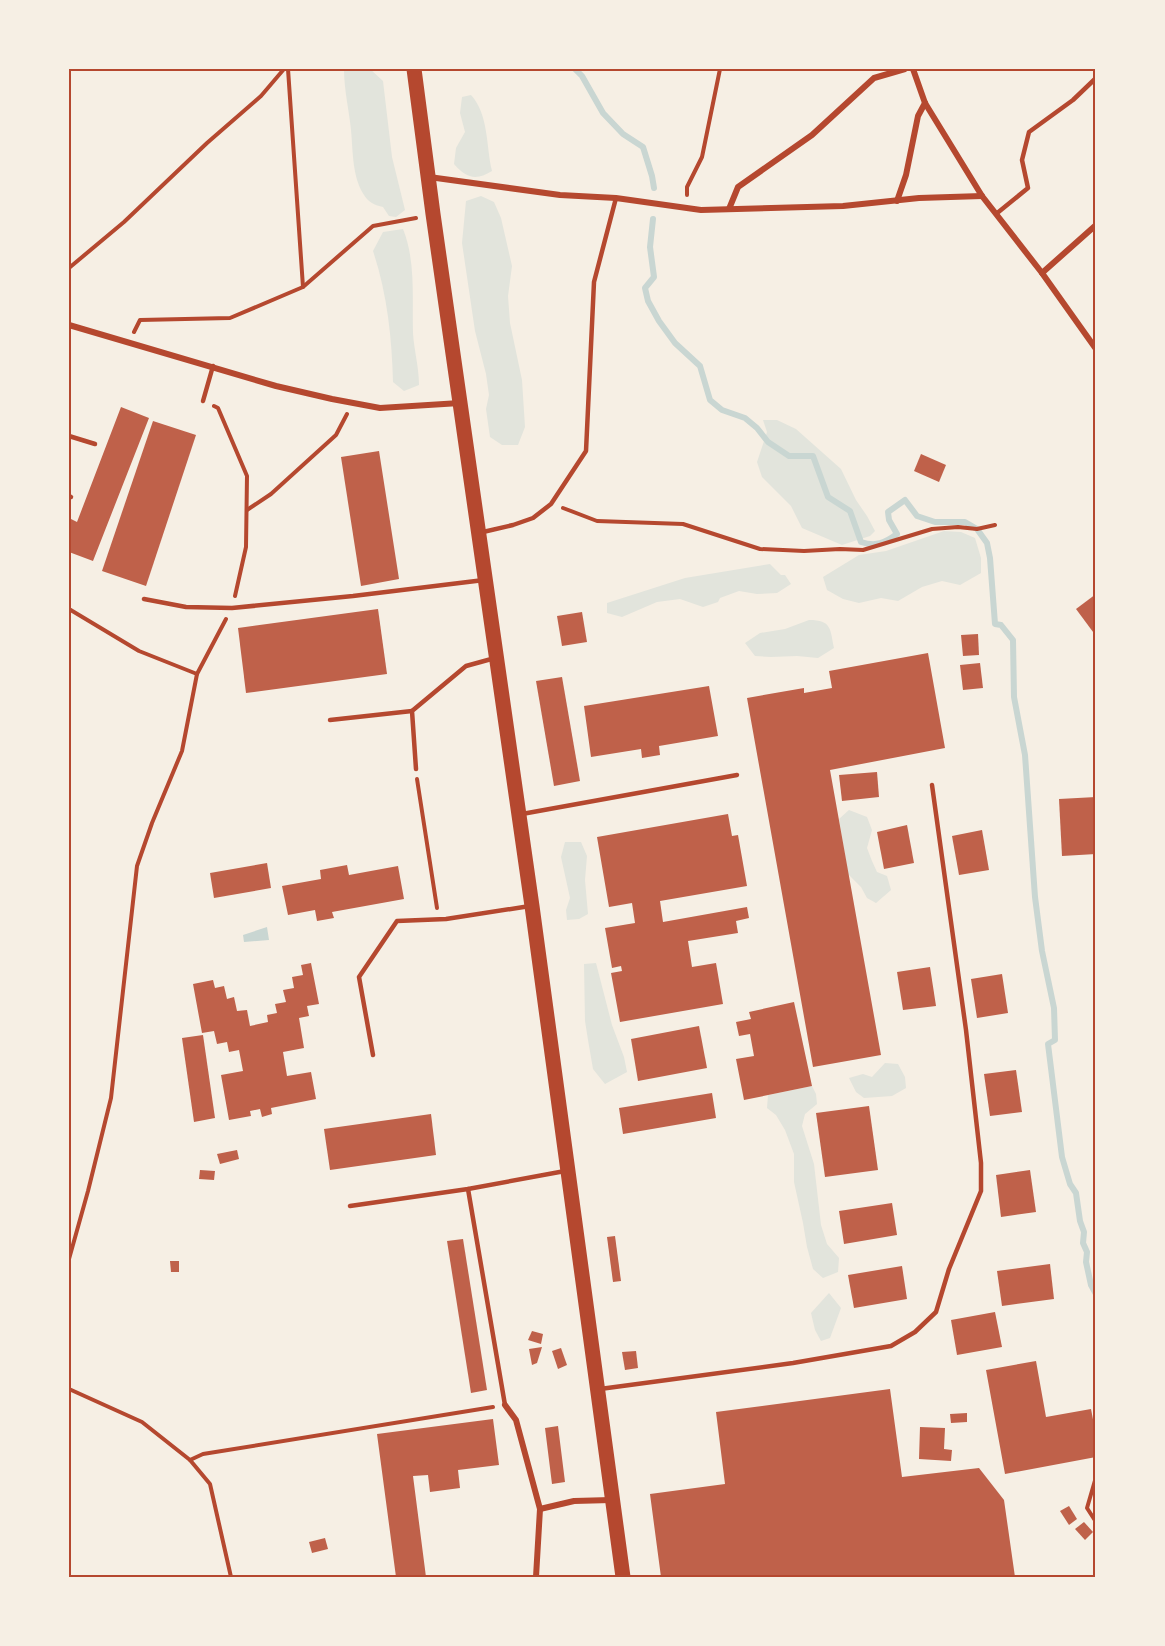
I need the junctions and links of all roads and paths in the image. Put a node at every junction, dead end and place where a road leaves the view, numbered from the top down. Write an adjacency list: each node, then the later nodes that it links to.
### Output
1 (286, 69): 17 (path); 19 (path)
2 (414, 69): 8 (main road)
3 (720, 69): 12 (path)
4 (905, 69): 13 (street)
5 (913, 69): 7 (street)
6 (1096, 78): 15 (lane)
7 (925, 103): 9 (street); 11 (street)
8 (428, 177): 10 (street); 14 (main road)
9 (982, 196): 11 (street); 15 (street)
10 (616, 198): 12 (street); 29 (lane)
11 (897, 201): 13 (street)
12 (687, 208): 13 (street)
13 (729, 209)
14 (433, 214): 19 (path); 26 (main road)
15 (996, 214): 18 (street)
16 (1096, 225): 18 (street)
17 (69, 268)
18 (1042, 273): 22 (street)
19 (303, 287): 21 (path)
20 (69, 325): 21 (street)
21 (128, 343): 23 (street)
22 (1096, 349)
23 (213, 366): 24 (lane); 25 (street)
24 (203, 401): 30 (path)
25 (353, 403): 26 (street); 30 (path)
26 (460, 403): 32 (main road)
27 (69, 436): 28 (lane)
28 (95, 444)
29 (551, 504): 31 (path); 32 (lane)
30 (247, 510): 35 (path)
31 (995, 525)
32 (480, 532): 33 (main road)
33 (486, 579): 35 (lane); 37 (main road)
34 (144, 599): 35 (lane)
35 (232, 608): 38 (path)
36 (69, 609): 38 (path)
37 (497, 657): 39 (lane); 44 (main road)
38 (197, 674): 51 (path)
39 (412, 711): 40 (lane); 41 (lane)
40 (330, 720)
41 (416, 769): 46 (path)
42 (736, 775): 44 (lane)
43 (932, 785): 53 (lane)
44 (520, 814): 45 (main road)
45 (532, 906): 46 (lane); 48 (main road)
46 (439, 919): 47 (lane)
47 (373, 1055)
48 (568, 1171): 49 (lane); 53 (main road)
49 (468, 1190): 50 (lane); 54 (lane)
50 (350, 1206)
51 (69, 1259)
52 (69, 1389): 55 (path)
53 (597, 1389): 57 (main road)
54 (505, 1405): 55 (path); 58 (street)
55 (190, 1460): 60 (path)
56 (1096, 1477): 59 (path)
57 (612, 1500): 58 (street); 62 (main road)
58 (540, 1509): 61 (street)
59 (1096, 1522)
60 (231, 1577)
61 (536, 1577)
62 (623, 1577)

